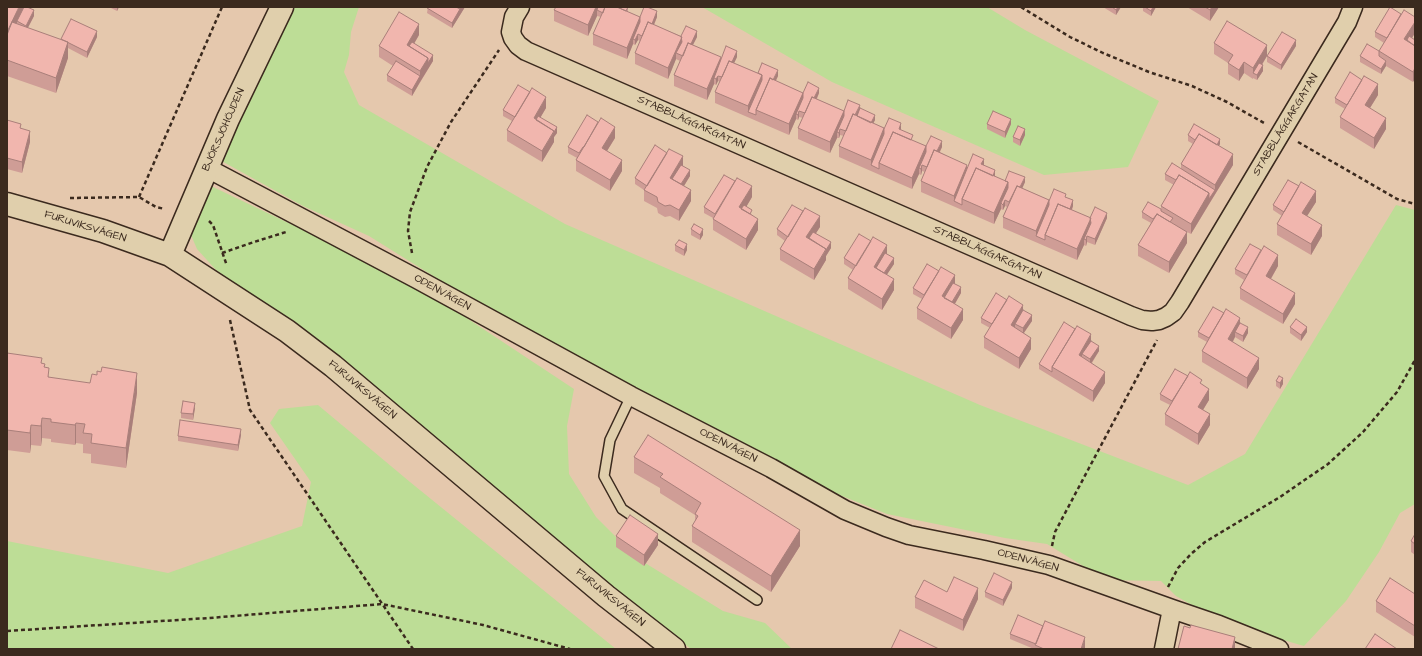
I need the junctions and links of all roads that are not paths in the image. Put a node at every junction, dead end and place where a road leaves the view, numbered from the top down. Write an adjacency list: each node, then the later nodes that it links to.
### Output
1 (282, 7): 4 (main road, BJÖRSJÖHÖJDEN)
2 (520, 7): 3 (street, STABBLÄGGARGATAN)
3 (1353, 7)
4 (207, 168): 6 (main road, BJÖRSJÖHÖJDEN); 7 (street, ODENVÄGEN)
5 (7, 204): 6 (main road, FURUVIKSVÄGEN)
6 (170, 255): 10 (main road, FURUVIKSVÄGEN)
7 (631, 396): 8 (lane); 9 (street, ODENVÄGEN)
8 (757, 600)
9 (1172, 610): 11 (street); 12 (street, ODENVÄGEN)
10 (674, 649)
11 (1164, 649)
12 (1279, 649)

